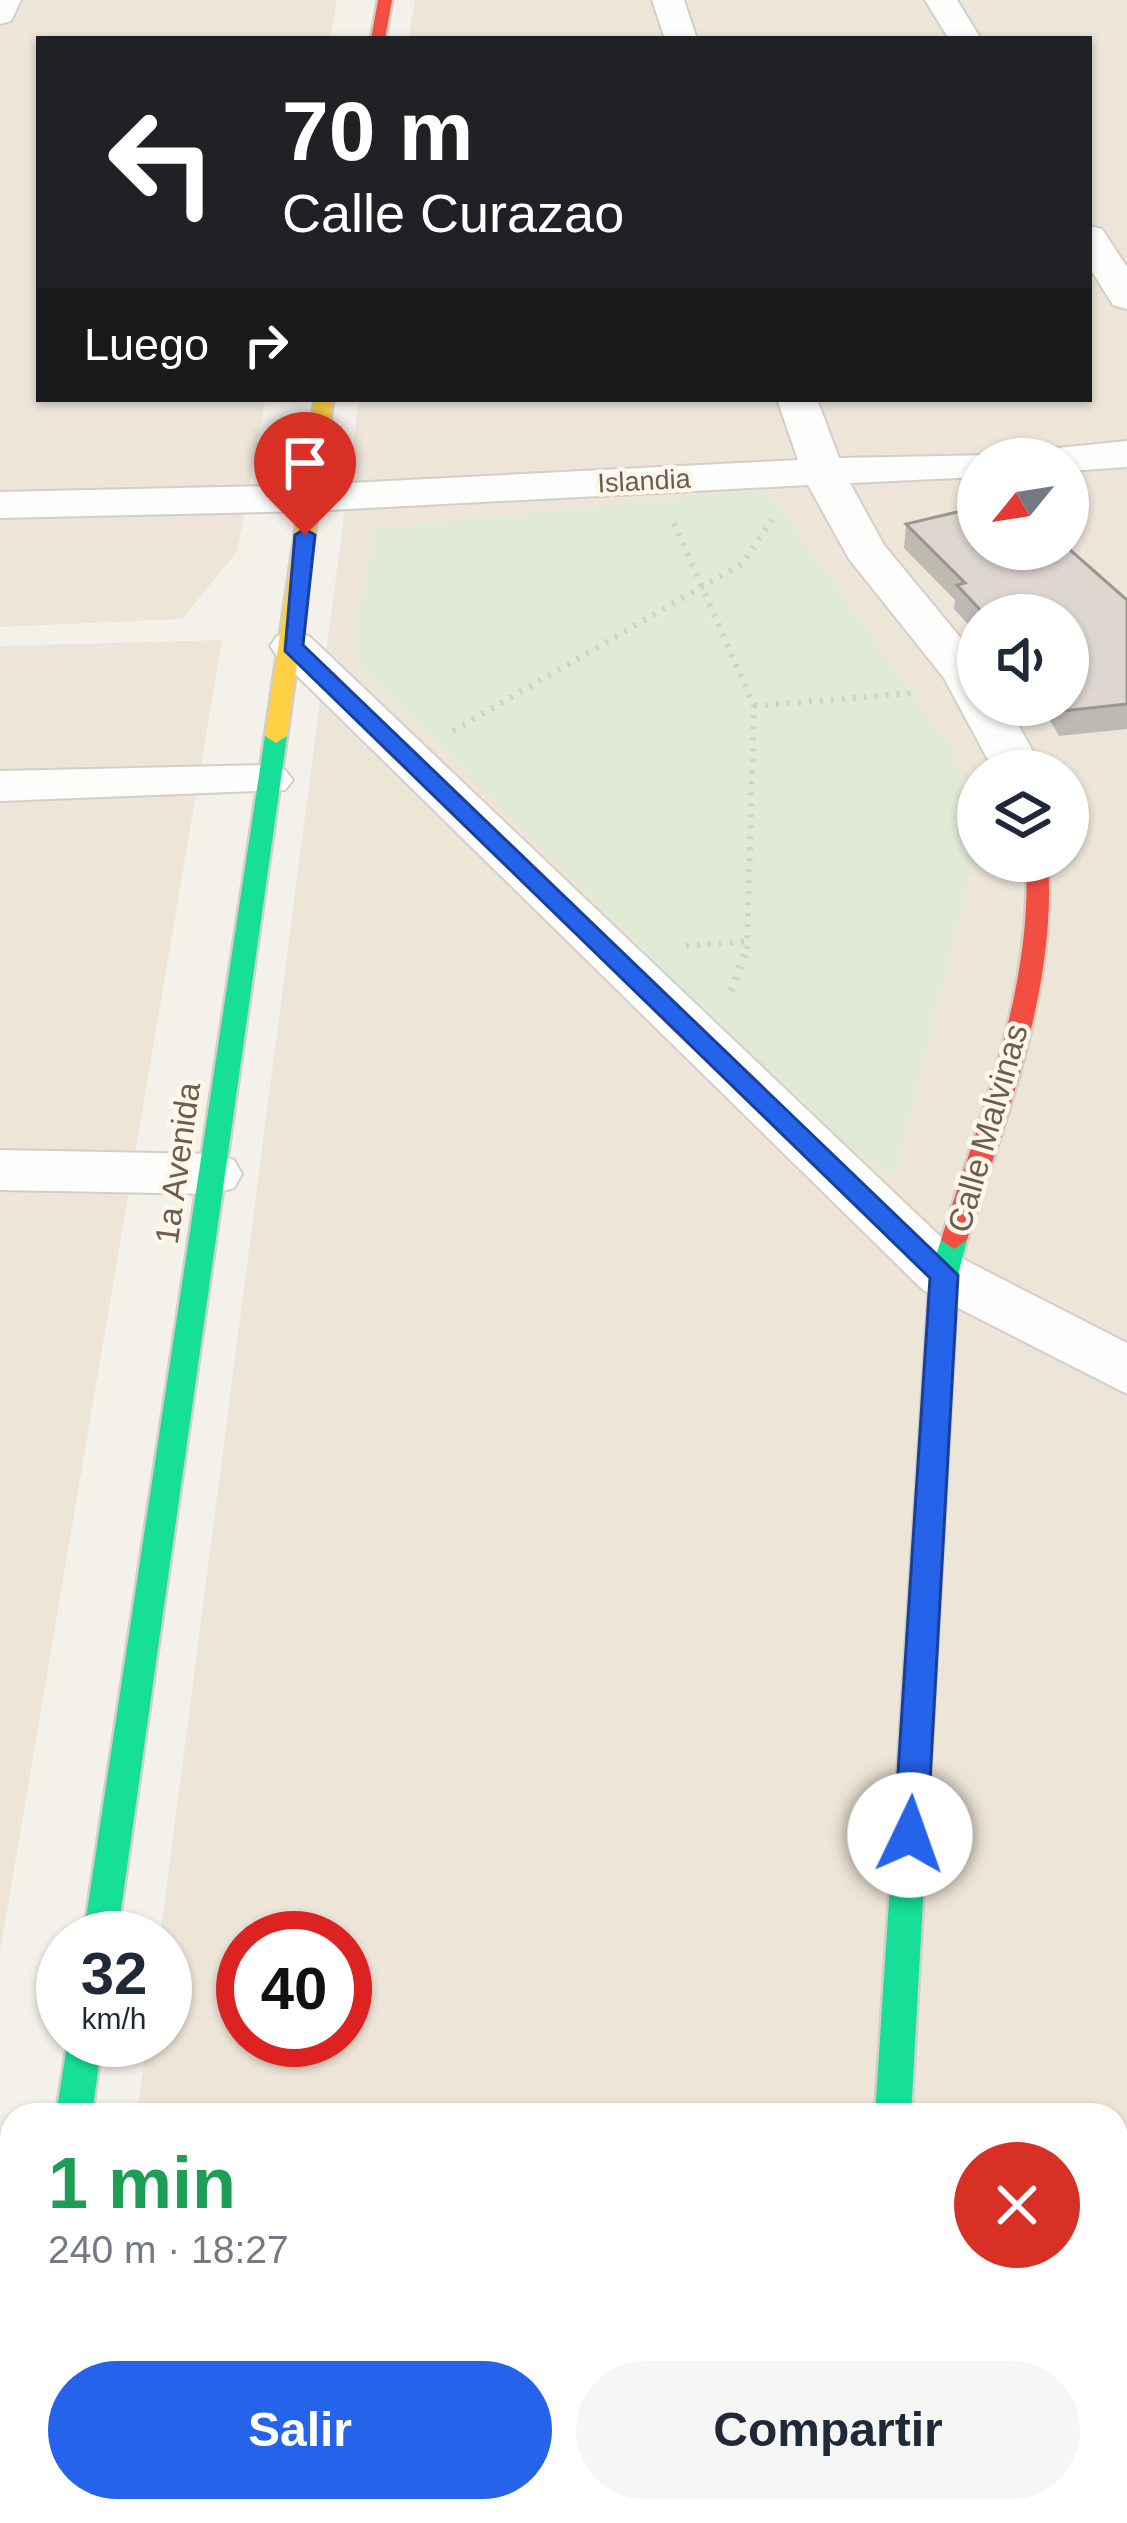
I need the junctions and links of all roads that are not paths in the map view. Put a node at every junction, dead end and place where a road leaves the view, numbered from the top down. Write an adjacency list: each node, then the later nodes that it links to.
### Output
1 (5, 0): 5 (street)
2 (385, 0): 6 (street)
3 (668, 0): 7 (street)
4 (941, 0): 8 (street)
5 (0, 14)
6 (379, 36)
7 (680, 36)
8 (963, 36)
9 (1092, 241): 10 (street)
10 (1127, 297)
11 (324, 402): 17 (street, 1a Avenida)
12 (798, 402): 16 (street)
13 (1127, 454): 14 (street)
14 (1089, 457)
15 (957, 465): 16 (street, Islandia)
16 (821, 474): 17 (street, Islandia); 20 (street)
17 (310, 497): 18 (street, Islandia); 19 (street, 1a Avenida)
18 (0, 505)
19 (292, 646): 21 (street, 1a Avenida); 26 (street)
20 (957, 658)
21 (268, 780): 22 (street); 25 (street, 1a Avenida)
22 (0, 785)
23 (1041, 882): 26 (street, Calle Malvinas)
24 (0, 1170): 25 (street)
25 (213, 1174): 28 (street, 1a Avenida)
26 (944, 1275): 27 (street); 31 (street, Calle Malvinas)
27 (1127, 1371)
28 (104, 1911)
29 (81, 2067): 30 (street)
30 (76, 2103)
31 (894, 2103)

